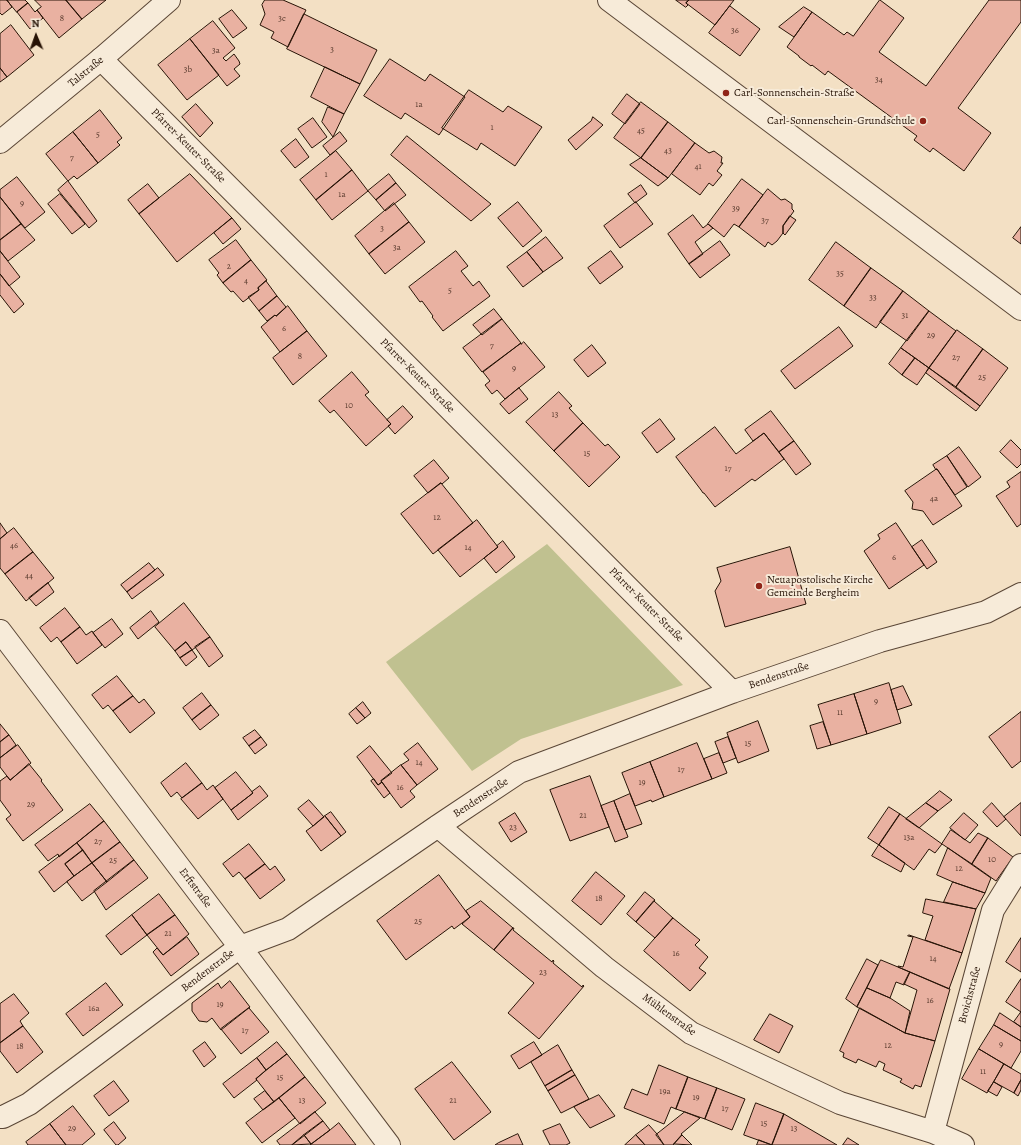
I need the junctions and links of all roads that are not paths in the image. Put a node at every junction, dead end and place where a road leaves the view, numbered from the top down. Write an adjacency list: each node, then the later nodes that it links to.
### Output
1 (169, 0): 3 (street, Talstraße)
2 (609, 0): 5 (street)
3 (101, 59): 4 (street, Talstraße); 8 (street, Pfarrer-Keuter-Straße)
4 (0, 142)
5 (1021, 310)
6 (1021, 594): 8 (street, Bendenstraße)
7 (0, 631): 11 (street, Erftstraße)
8 (732, 692): 9 (street, Bendenstraße)
9 (438, 826): 11 (street, Bendenstraße); 13 (street, Mühlenstraße)
10 (1021, 865): 13 (street, Broichstraße)
11 (240, 947): 12 (street, Bendenstraße); 14 (street, Erftstraße)
12 (0, 1117)
13 (933, 1132): 15 (street, Mühlenstraße)
14 (389, 1145)
15 (963, 1145)

